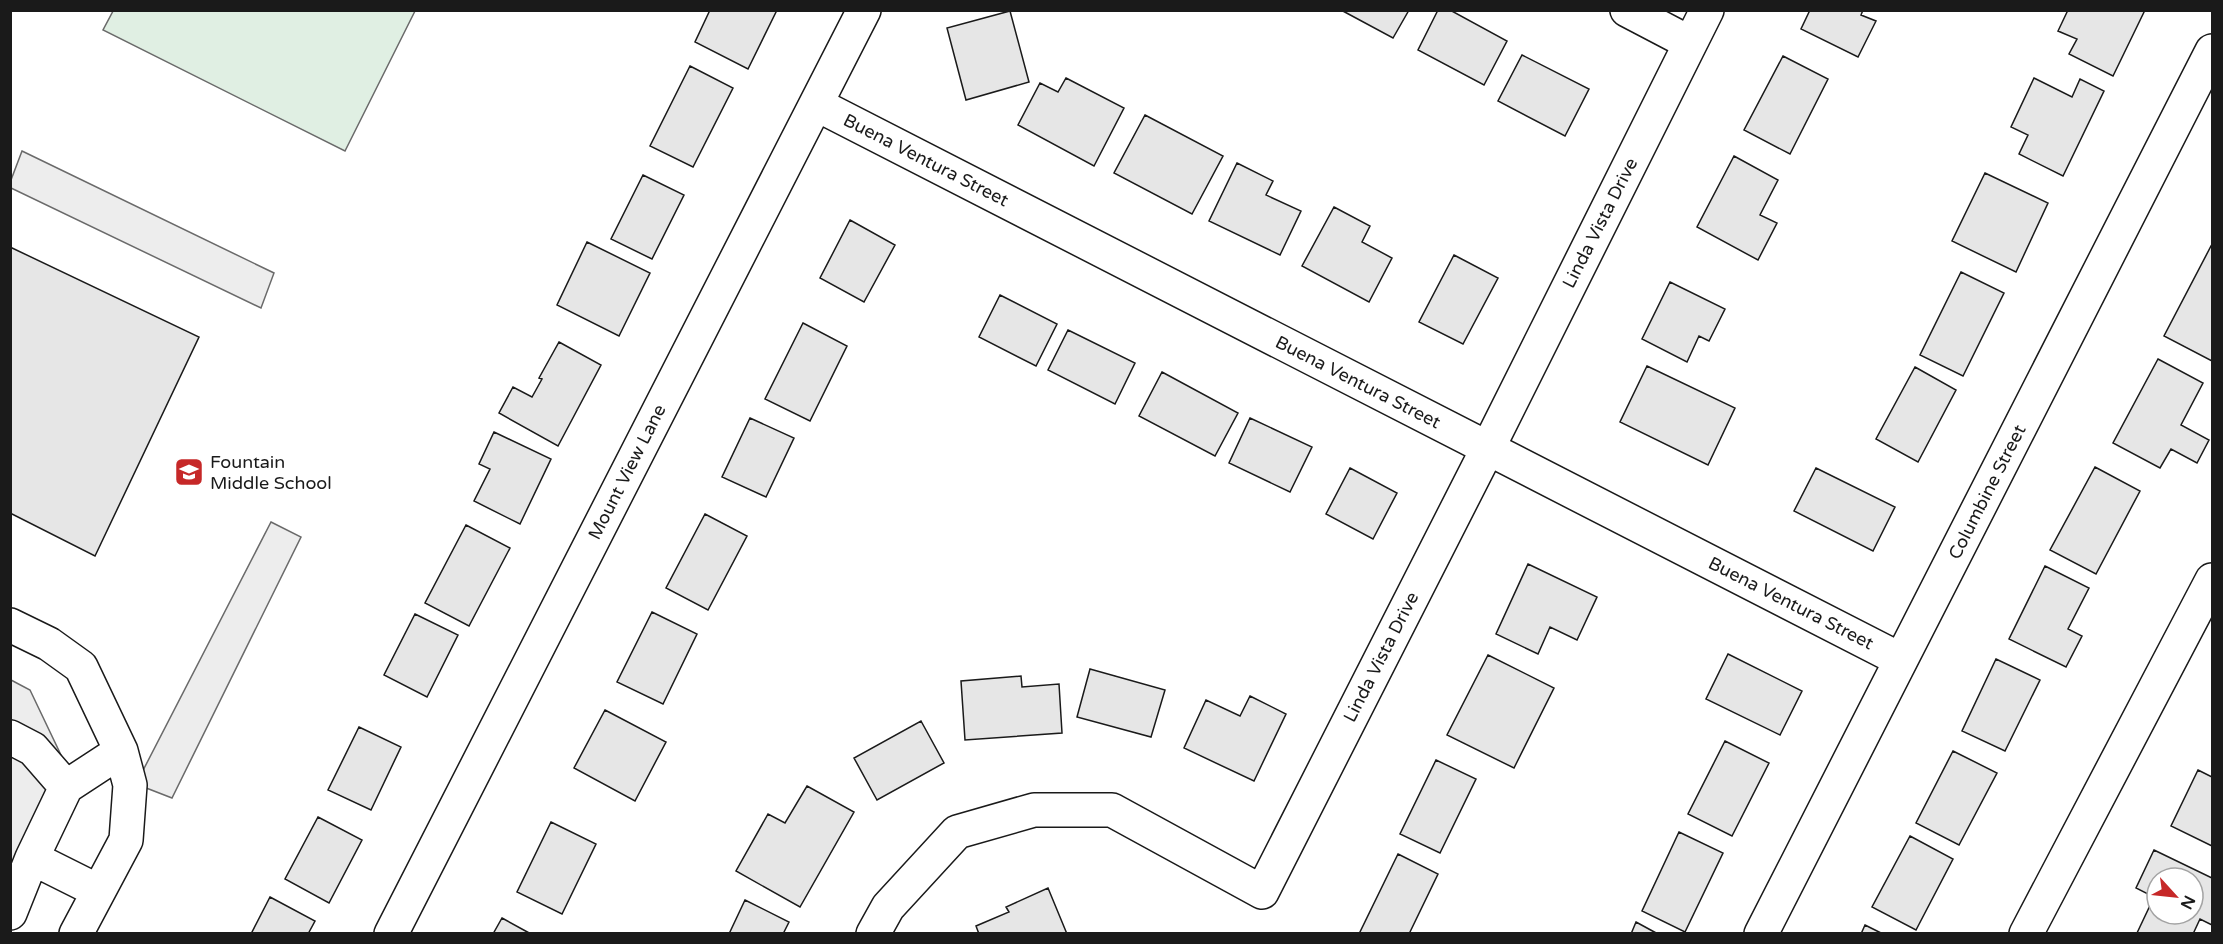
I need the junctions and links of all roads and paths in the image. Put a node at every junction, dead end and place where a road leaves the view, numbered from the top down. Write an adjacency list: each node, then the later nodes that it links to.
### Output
1 (864, 10): 6 (street, Mount View Lane)
2 (1627, 10): 4 (street)
3 (1707, 10): 4 (street, Linda Vista Drive)
4 (1690, 43): 7 (street, Linda Vista Drive)
5 (2212, 51): 10 (street, Columbine Street)
6 (816, 104): 7 (street, Buena Ventura Street); 18 (street, Mount View Lane)
7 (1488, 448): 10 (street, Buena Ventura Street); 19 (street, Linda Vista Drive)
8 (2212, 580): 21 (street)
9 (10, 625): 12 (street)
10 (1901, 660): 20 (street, Columbine Street)
11 (10, 737): 13 (street)
12 (121, 751): 13 (street); 15 (street)
13 (66, 787): 14 (street)
14 (32, 858): 15 (street); 16 (street)
15 (98, 891): 17 (street)
16 (10, 913)
17 (76, 933)
18 (391, 933)
19 (873, 933)
20 (1761, 933)
21 (2026, 933)

